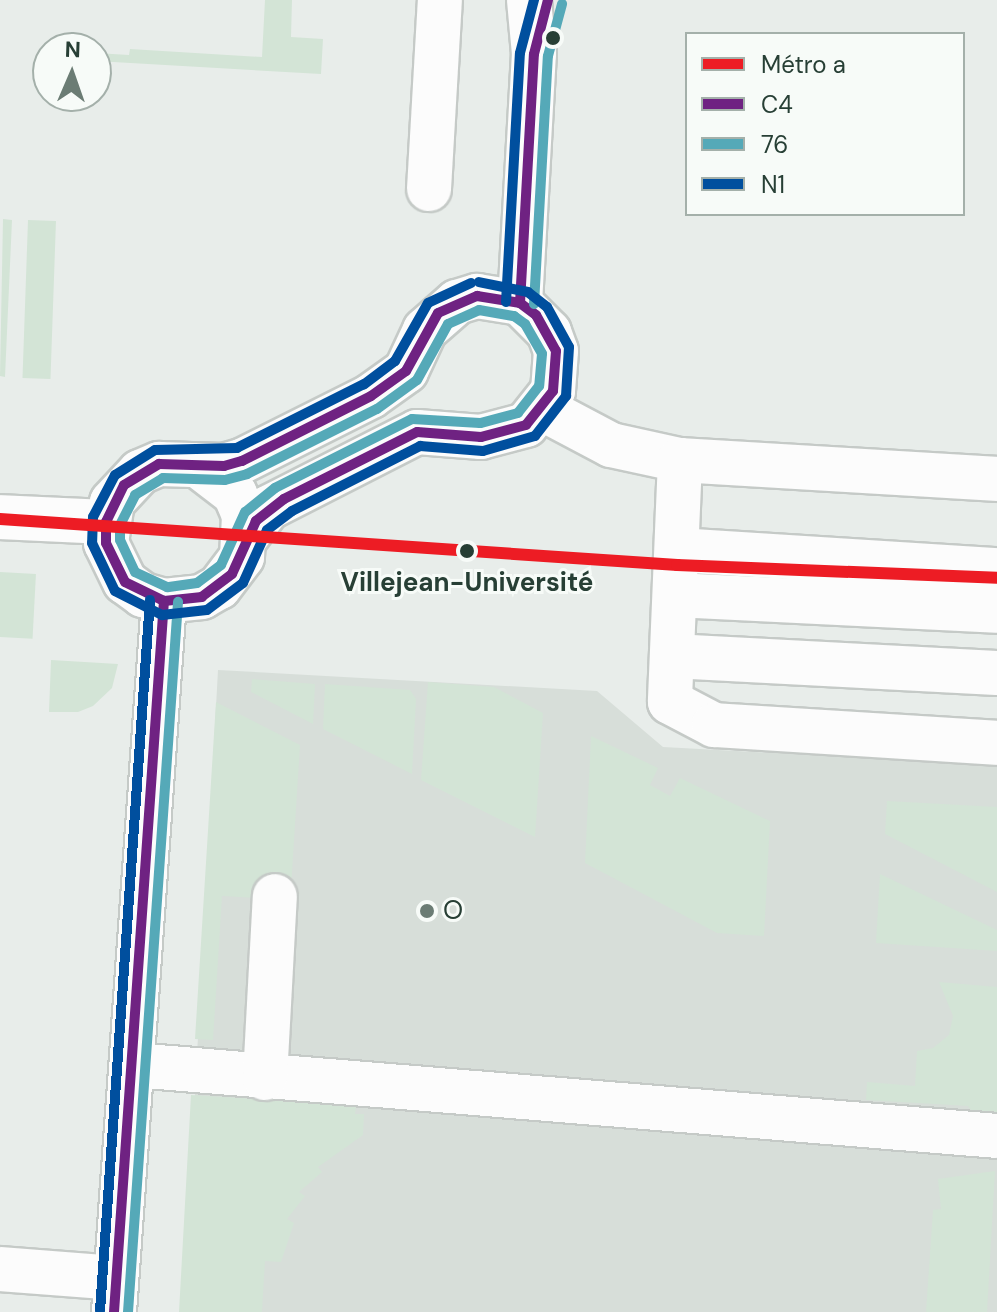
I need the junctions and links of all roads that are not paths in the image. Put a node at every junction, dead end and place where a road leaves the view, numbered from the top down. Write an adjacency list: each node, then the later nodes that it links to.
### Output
1 (440, 0): 5 (street)
2 (529, 0): 4 (street)
3 (548, 0): 4 (street)
4 (534, 54): 6 (street)
5 (429, 189)
6 (520, 303): 7 (street); 8 (street)
7 (416, 350): 9 (street); 11 (street)
8 (543, 409): 9 (street); 10 (street)
9 (458, 432): 15 (street)
10 (680, 460): 12 (street); 16 (street)
11 (200, 467): 14 (street); 15 (street)
12 (997, 479)
13 (0, 517): 14 (street)
14 (106, 522): 19 (street)
15 (246, 537): 19 (street)
16 (677, 550): 17 (street); 18 (street)
17 (997, 570)
18 (675, 595): 20 (street); 21 (street)
19 (164, 601): 25 (street)
20 (997, 611)
21 (672, 656): 22 (street); 23 (street)
22 (997, 673)
23 (997, 743)
24 (275, 896): 26 (street)
25 (134, 1065): 26 (street); 29 (street)
26 (265, 1078): 27 (street)
27 (997, 1136)
28 (0, 1269): 29 (street)
29 (115, 1295)

